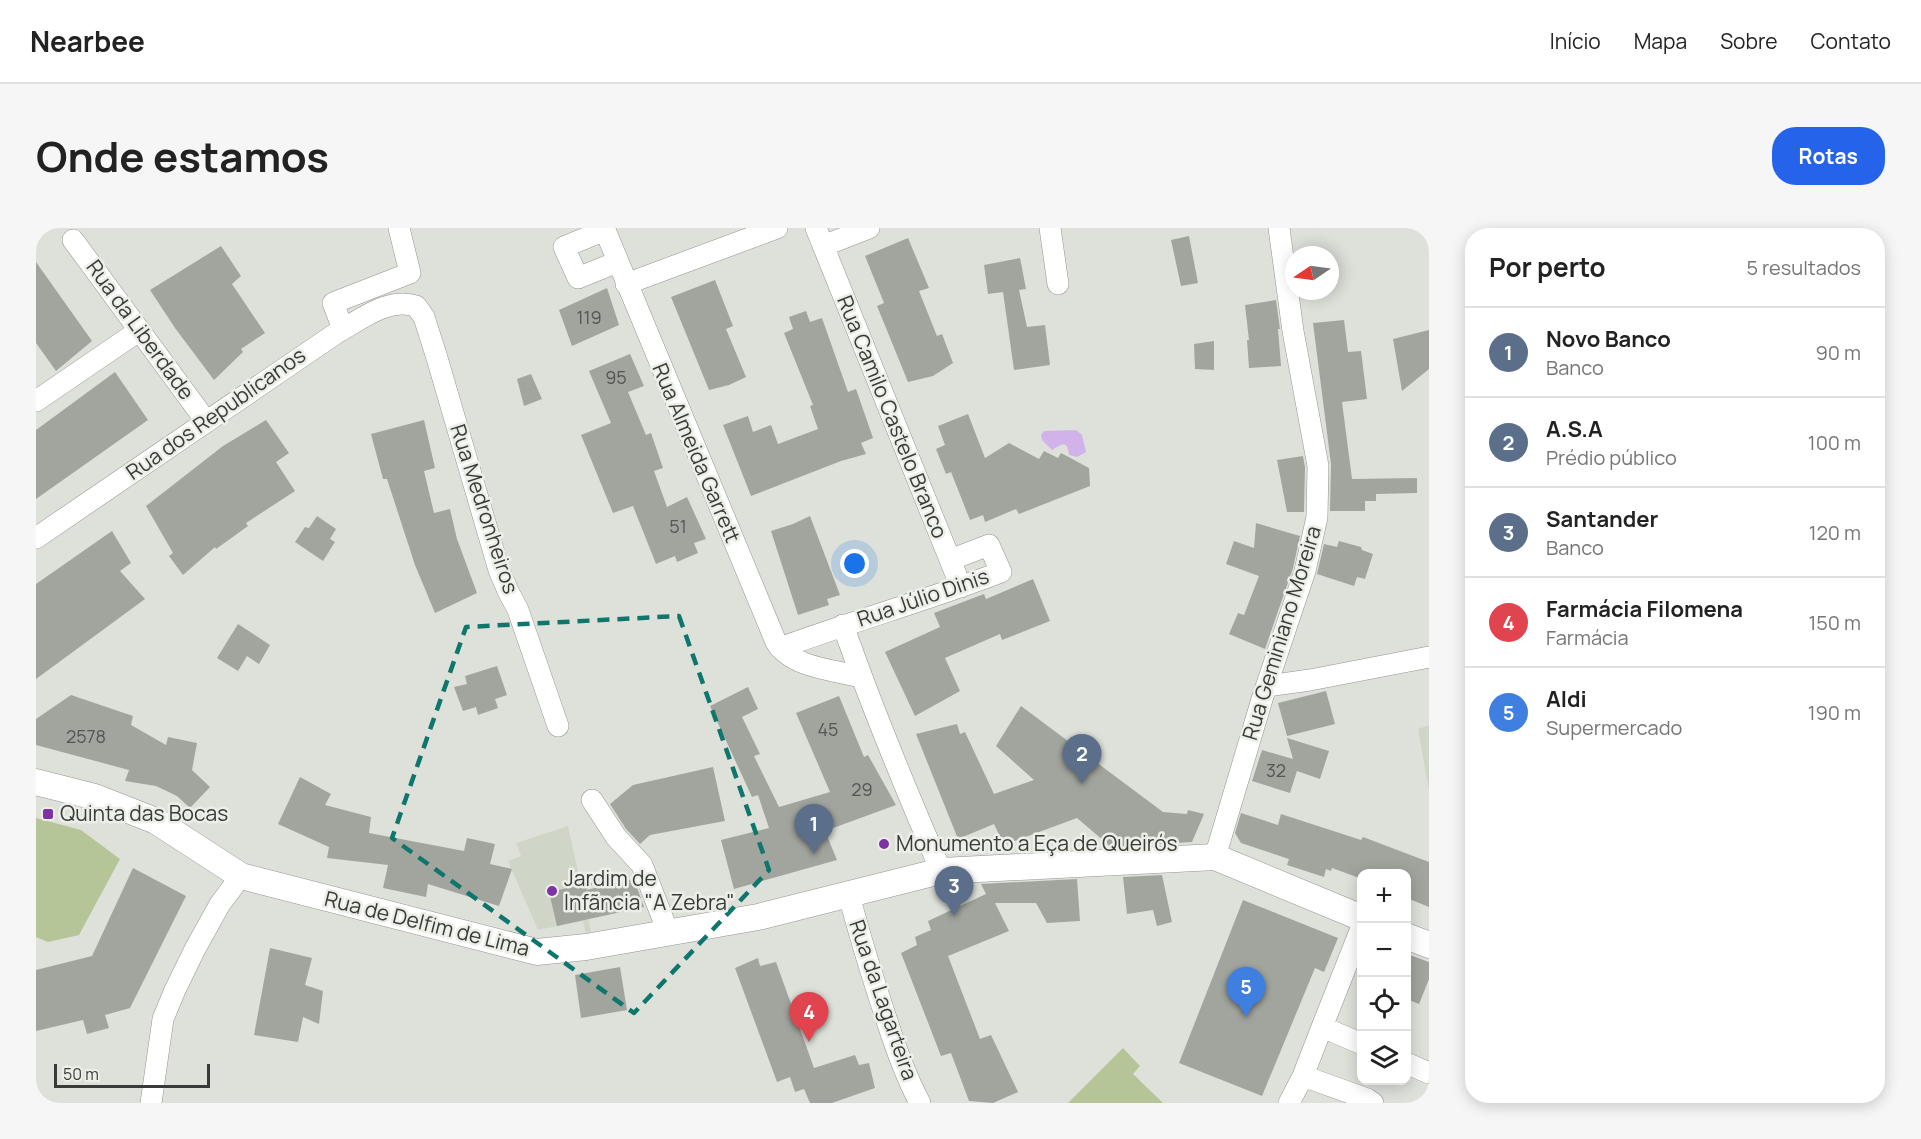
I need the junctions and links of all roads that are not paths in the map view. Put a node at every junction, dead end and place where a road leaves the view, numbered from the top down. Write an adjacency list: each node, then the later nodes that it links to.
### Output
1 (399, 228): 12 (street)
2 (777, 228): 9 (street)
3 (868, 228): 6 (street, Rua Camilo Castelo Branco)
4 (1050, 228): 10 (street)
5 (1280, 228): 23 (street, Rua Geminiano Moreira)
6 (820, 237): 17 (street, Rua Camilo Castelo Branco)
7 (74, 240): 13 (street, Rua da Liberdade)
8 (617, 262): 9 (street, Rua Almeida Garrett)
9 (626, 284): 20 (street, Rua Almeida Garrett)
10 (1058, 284)
11 (403, 303): 12 (street, Rua dos Republicanos); 24 (street, Rua Medronheiros)
12 (343, 329): 15 (street, Rua dos Republicanos)
13 (140, 330): 14 (street); 15 (street, Rua da Liberdade)
14 (36, 401)
15 (206, 421): 16 (street, Rua dos Republicanos)
16 (36, 538)
17 (950, 560): 18 (street, Rua Camilo Castelo Branco); 18 (street, Rua Júlio Dinis)
18 (961, 587): 19 (street, Rua Júlio Dinis)
19 (843, 625): 20 (street, Rua Júlio Dinis); 22 (street)
20 (778, 645): 22 (street)
21 (1429, 657): 23 (street)
22 (861, 677): 28 (street)
23 (1267, 686): 27 (street, Rua Geminiano Moreira)
24 (558, 726)
25 (36, 782): 29 (main road, Rua de Delfim de Lima)
26 (592, 800): 32 (street)
27 (1215, 857): 28 (main road, Rua de Delfim de Lima); 31 (main road, Rua de Delfim de Lima)
28 (941, 871): 30 (main road, Rua de Delfim de Lima)
29 (240, 876): 32 (main road, Rua de Delfim de Lima); 41 (street)
30 (849, 895): 32 (main road, Rua de Delfim de Lima); 42 (street, Rua da Lagarteira)
31 (1357, 916)
32 (668, 932)
33 (1411, 938): 35 (main road)
34 (1357, 939): 36 (street)
35 (1429, 945)
36 (1322, 1027): 37 (street); 40 (street)
37 (1357, 1042)
38 (1411, 1065): 39 (street)
39 (1429, 1073)
40 (1304, 1076): 43 (street); 44 (street)
41 (151, 1103)
42 (920, 1103)
43 (1289, 1103)
44 (1373, 1103)

